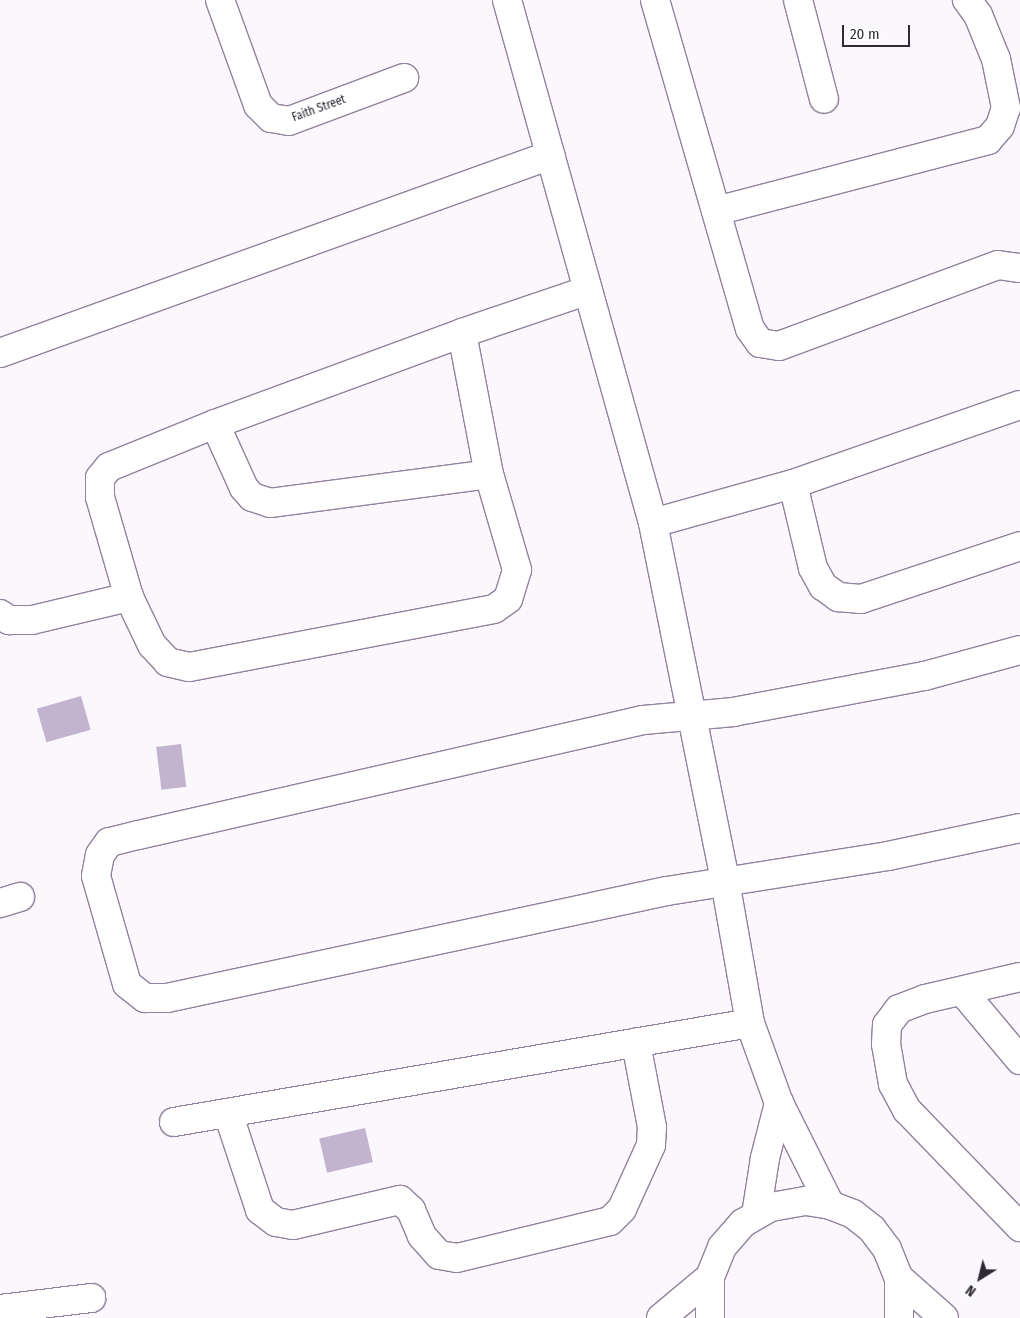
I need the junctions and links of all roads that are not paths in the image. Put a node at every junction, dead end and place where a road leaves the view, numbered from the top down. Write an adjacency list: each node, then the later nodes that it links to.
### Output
1 (220, 0): 6 (street, Faith Street)
2 (507, 0): 8 (street)
3 (655, 0): 9 (street)
4 (798, 0): 7 (street)
5 (967, 0): 9 (street)
6 (404, 78)
7 (824, 99)
8 (551, 155): 11 (street); 13 (street)
9 (716, 211): 10 (street)
10 (1020, 268)
11 (588, 290): 12 (street); 18 (street)
12 (462, 333): 15 (street); 16 (street)
13 (0, 353)
14 (1020, 405): 17 (street)
15 (215, 424): 16 (street); 20 (street)
16 (489, 474): 20 (street)
17 (793, 484): 18 (street); 19 (street)
18 (653, 523): 23 (street)
19 (1020, 546)
20 (129, 597): 21 (street)
21 (0, 614)
22 (1020, 650): 23 (street)
23 (692, 716): 25 (street); 25 (street)
24 (1020, 828): 25 (street)
25 (725, 881): 28 (street)
26 (1020, 977): 27 (street)
27 (963, 992): 30 (street); 36 (street)
28 (750, 1023): 29 (street); 31 (street)
29 (636, 1043): 32 (street); 32 (street)
30 (1020, 1060)
31 (779, 1104): 34 (street); 35 (street)
32 (228, 1113): 33 (street)
33 (174, 1122)
34 (830, 1205): 35 (street); 38 (street)
35 (756, 1215): 37 (street)
36 (1020, 1227)
37 (710, 1276): 41 (street); 42 (street)
38 (899, 1278): 43 (street); 44 (street)
39 (92, 1298): 40 (street)
40 (0, 1309)
41 (661, 1318)
42 (710, 1318)
43 (898, 1318)
44 (944, 1318)

